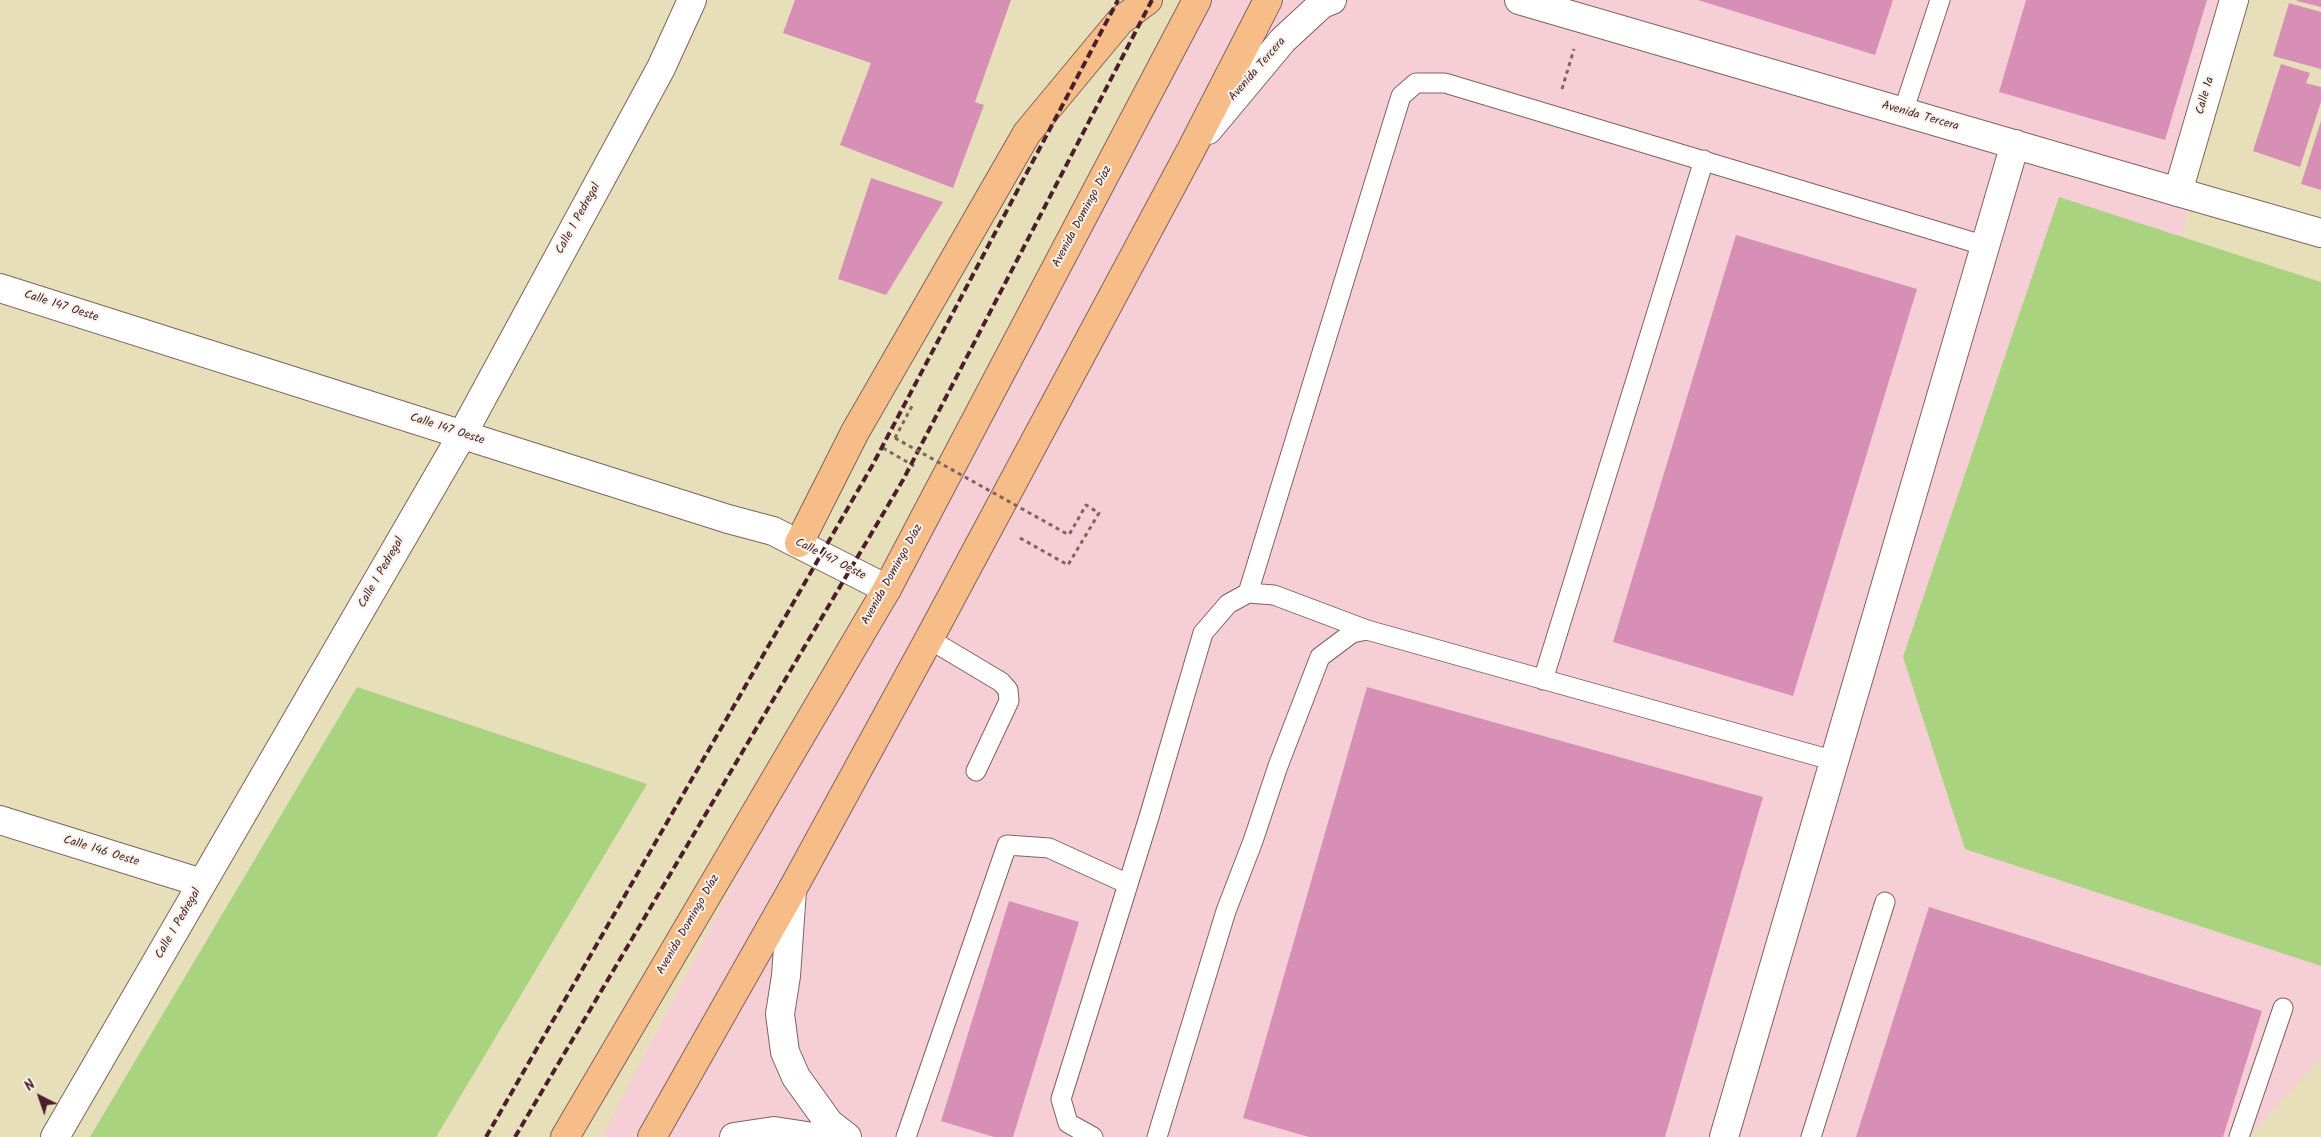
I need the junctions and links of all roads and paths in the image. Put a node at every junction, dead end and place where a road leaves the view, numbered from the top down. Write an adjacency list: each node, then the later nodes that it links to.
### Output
1 (692, 0): 19 (street, Calle 1 Pedregal)
2 (1148, 0): 24 (main road)
3 (1197, 0): 22 (main road, Avenida Domingo Díaz)
4 (1268, 0): 13 (main road)
5 (1332, 0): 13 (street, Avenida Tercera)
6 (1940, 0): 10 (lane)
7 (2234, 0): 15 (street, Calle 1a)
8 (1528, 1): 9 (street, Avenida Tercera)
9 (1584, 19): 10 (street, Avenida Tercera); 11 (path)
10 (1903, 112): 12 (street, Avenida Tercera)
11 (1554, 116): 14 (lane); 26 (lane)
12 (2015, 144): 15 (street, Avenida Tercera); 17 (street)
13 (1192, 148): 23 (main road)
14 (1704, 160): 17 (lane); 29 (lane)
15 (2178, 192): 16 (street, Avenida Tercera)
16 (2321, 233)
17 (1986, 246): 30 (street)
18 (0, 288): 19 (street, Calle 147 Oeste)
19 (462, 435): 24 (street, Calle 147 Oeste); 33 (street, Calle 1 Pedregal)
20 (895, 438): 23 (path, bridge)
21 (880, 447): 22 (path)
22 (943, 482): 25 (main road, Avenida Domingo Díaz)
23 (991, 522): 28 (main road)
24 (799, 543): 25 (street, Calle 147 Oeste)
25 (887, 589): 39 (main road, Avenida Domingo Díaz)
26 (1248, 594): 27 (lane); 34 (lane)
27 (1367, 630): 29 (lane); 46 (lane)
28 (929, 639): 31 (lane); 35 (main road)
29 (1543, 680): 30 (lane)
30 (1835, 761): 47 (street)
31 (976, 771)
32 (0, 820): 33 (street, Calle 146 Oeste)
33 (202, 883): 38 (street, Calle 1 Pedregal)
34 (1128, 884): 44 (lane); 45 (lane)
35 (792, 890): 40 (main road); 43 (street)
36 (1885, 902): 48 (lane)
37 (2283, 1008): 49 (lane)
38 (55, 1137)
39 (565, 1137)
40 (652, 1137)
41 (734, 1137): 42 (street)
42 (813, 1137)
43 (848, 1137)
44 (906, 1137)
45 (1093, 1137)
46 (1157, 1137)
47 (1724, 1137)
48 (1811, 1137)
49 (2240, 1137)

